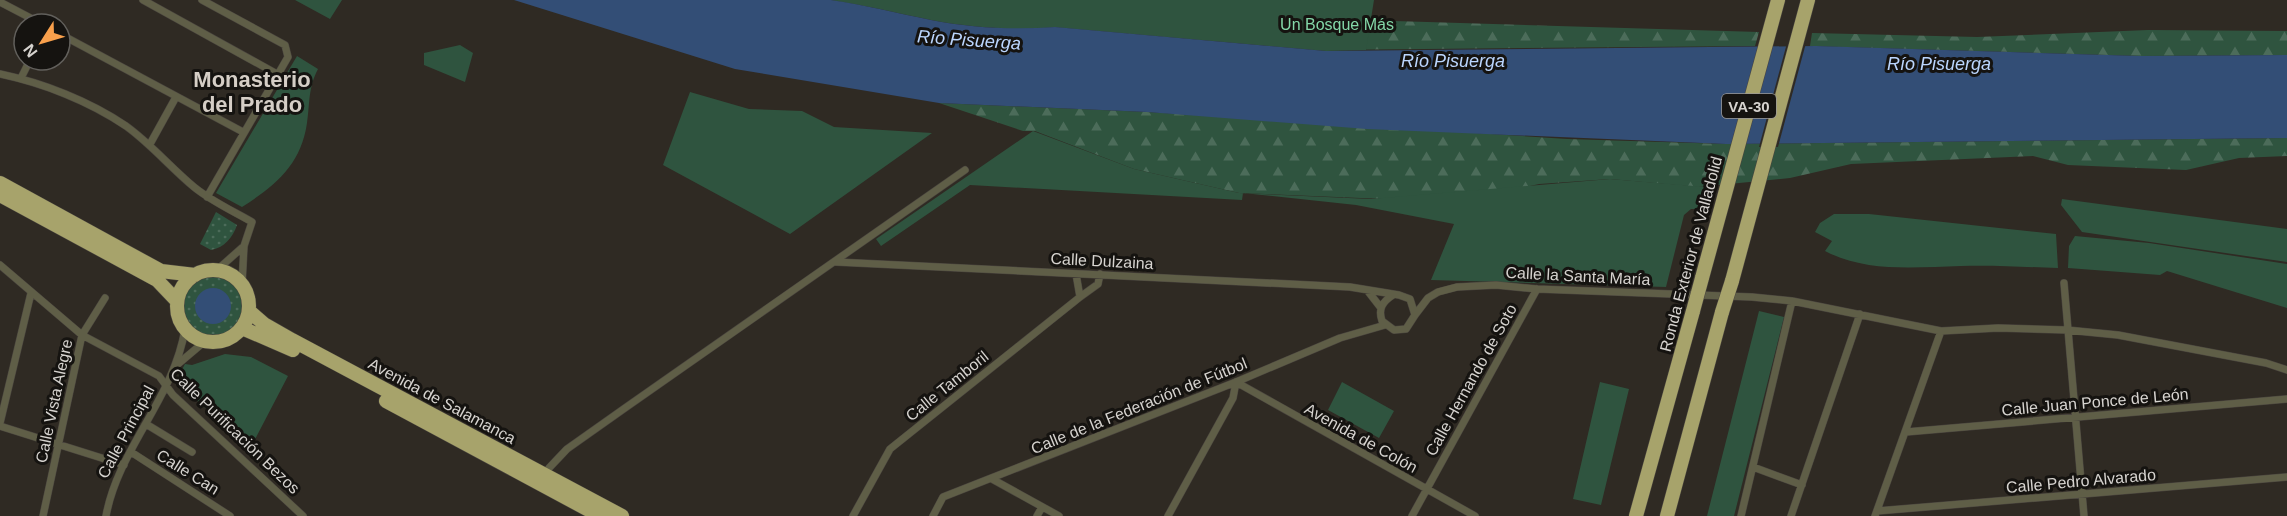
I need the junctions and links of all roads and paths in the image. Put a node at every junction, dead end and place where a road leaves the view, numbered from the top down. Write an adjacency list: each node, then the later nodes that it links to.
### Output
1 (143, 0): 10 (street)
2 (202, 0): 10 (street)
3 (1779, 0): 87 (highway, Ronda Exterior de Valladolid / VA-30, bridge)
4 (1808, 0): 88 (highway, VA-30, bridge)
5 (0, 2): 6 (street)
6 (19, 12)
7 (72, 41): 12 (street)
8 (24, 72): 11 (street)
9 (0, 74): 11 (street)
10 (277, 74): 13 (street)
11 (21, 78): 14 (street)
12 (176, 97): 13 (street); 14 (street)
13 (243, 132): 20 (street)
14 (150, 144): 20 (street)
15 (965, 170): 22 (street)
16 (0, 175): 18 (highway)
17 (0, 183): 18 (highway)
18 (20, 194): 27 (highway)
19 (0, 195): 38 (highway)
20 (207, 197): 21 (street)
21 (244, 246): 24 (street); 29 (street)
22 (836, 262): 25 (street, Calle Dulzaina); 66 (street)
23 (0, 266): 32 (street, Calle Purificación Bezos)
24 (217, 270): 27 (highway); 29 (highway)
25 (1076, 274): 26 (street, Calle Dulzaina); 34 (street)
26 (1100, 274): 31 (street, Calle Dulzaina); 34 (street, Calle Tamboril)
27 (195, 275): 38 (highway)
28 (2064, 283): 48 (street)
29 (242, 285): 40 (highway)
30 (1537, 289): 36 (street, Calle la Santa María); 39 (street, Calle la Santa María); 70 (street, Calle Hernando de Soto)
31 (1367, 291): 33 (street, Calle Dulzaina); 41 (street)
32 (31, 292): 50 (street, Calle Purificación Bezos); 59 (street)
33 (1393, 295): 37 (street); 41 (street)
34 (1080, 297): 80 (street, Calle Tamboril)
35 (105, 298): 50 (street, Calle Vista Alegre)
36 (1428, 298): 37 (street, Calle la Santa María); 43 (street)
37 (1410, 299): 43 (street)
38 (177, 301): 46 (highway)
39 (1792, 301): 42 (street, Calle la Santa María); 65 (street)
40 (249, 311): 45 (highway); 79 (highway, Avenida de Salamanca)
41 (1380, 311): 44 (street); 47 (street, Calle de la Federación de Fútbol)
42 (1860, 314): 49 (street, Calle la Santa María); 69 (street)
43 (1416, 315): 44 (street)
44 (1385, 325): 47 (street, Calle de la Federación de Fútbol)
45 (242, 328): 51 (highway); 78 (highway, Avenida de Salamanca)
46 (185, 329): 51 (highway); 52 (street, Calle Principal)
47 (1363, 330): 54 (street, Calle de la Federación de Fútbol)
48 (2067, 330): 49 (street, Calle la Santa María); 53 (street, Calle la Santa María); 57 (street)
49 (1941, 331): 60 (street)
50 (82, 335): 55 (street, Calle Purificación Bezos); 61 (street, Calle Vista Alegre)
51 (204, 342): 52 (street, Calle Principal)
52 (178, 364): 55 (street, Calle Principal)
53 (2287, 370)
54 (1236, 382): 68 (street, Calle de la Federación de Fútbol); 70 (street, Avenida de Colón); 84 (street)
55 (167, 384): 58 (street, Calle Principal); 77 (street, Calle Purificación Bezos)
56 (2287, 399): 57 (street, Calle Juan Ponce de León)
57 (2076, 417): 60 (street, Calle Juan Ponce de León); 71 (street)
58 (146, 424): 62 (street, Calle Principal); 63 (street)
59 (0, 425): 61 (street)
60 (1906, 432): 73 (street)
61 (58, 444): 64 (street); 74 (street, Calle Vista Alegre)
62 (131, 452): 64 (street, Calle Principal); 76 (street, Calle Can)
63 (192, 453)
64 (124, 465): 75 (street, Calle Principal)
65 (1753, 467): 69 (street); 89 (street)
66 (549, 468)
67 (2287, 477): 71 (street, Calle Pedro Alvarado)
68 (992, 479): 72 (street); 81 (street, Calle de la Federación de Fútbol)
69 (1802, 484): 90 (street)
70 (1427, 489): 85 (street, Calle Hernando de Soto); 86 (street, Avenida de Colón)
71 (2083, 495): 73 (street, Calle Pedro Alvarado); 91 (street)
72 (1042, 507): 82 (street); 83 (street)
73 (1876, 514)
74 (43, 516)
75 (106, 516)
76 (230, 516)
77 (303, 516)
78 (600, 516)
79 (622, 516)
80 (853, 516)
81 (933, 516)
82 (1037, 516)
83 (1059, 516)
84 (1168, 516)
85 (1412, 516)
86 (1474, 516)
87 (1636, 516)
88 (1667, 516)
89 (1741, 516)
90 (1791, 516)
91 (2084, 516)

